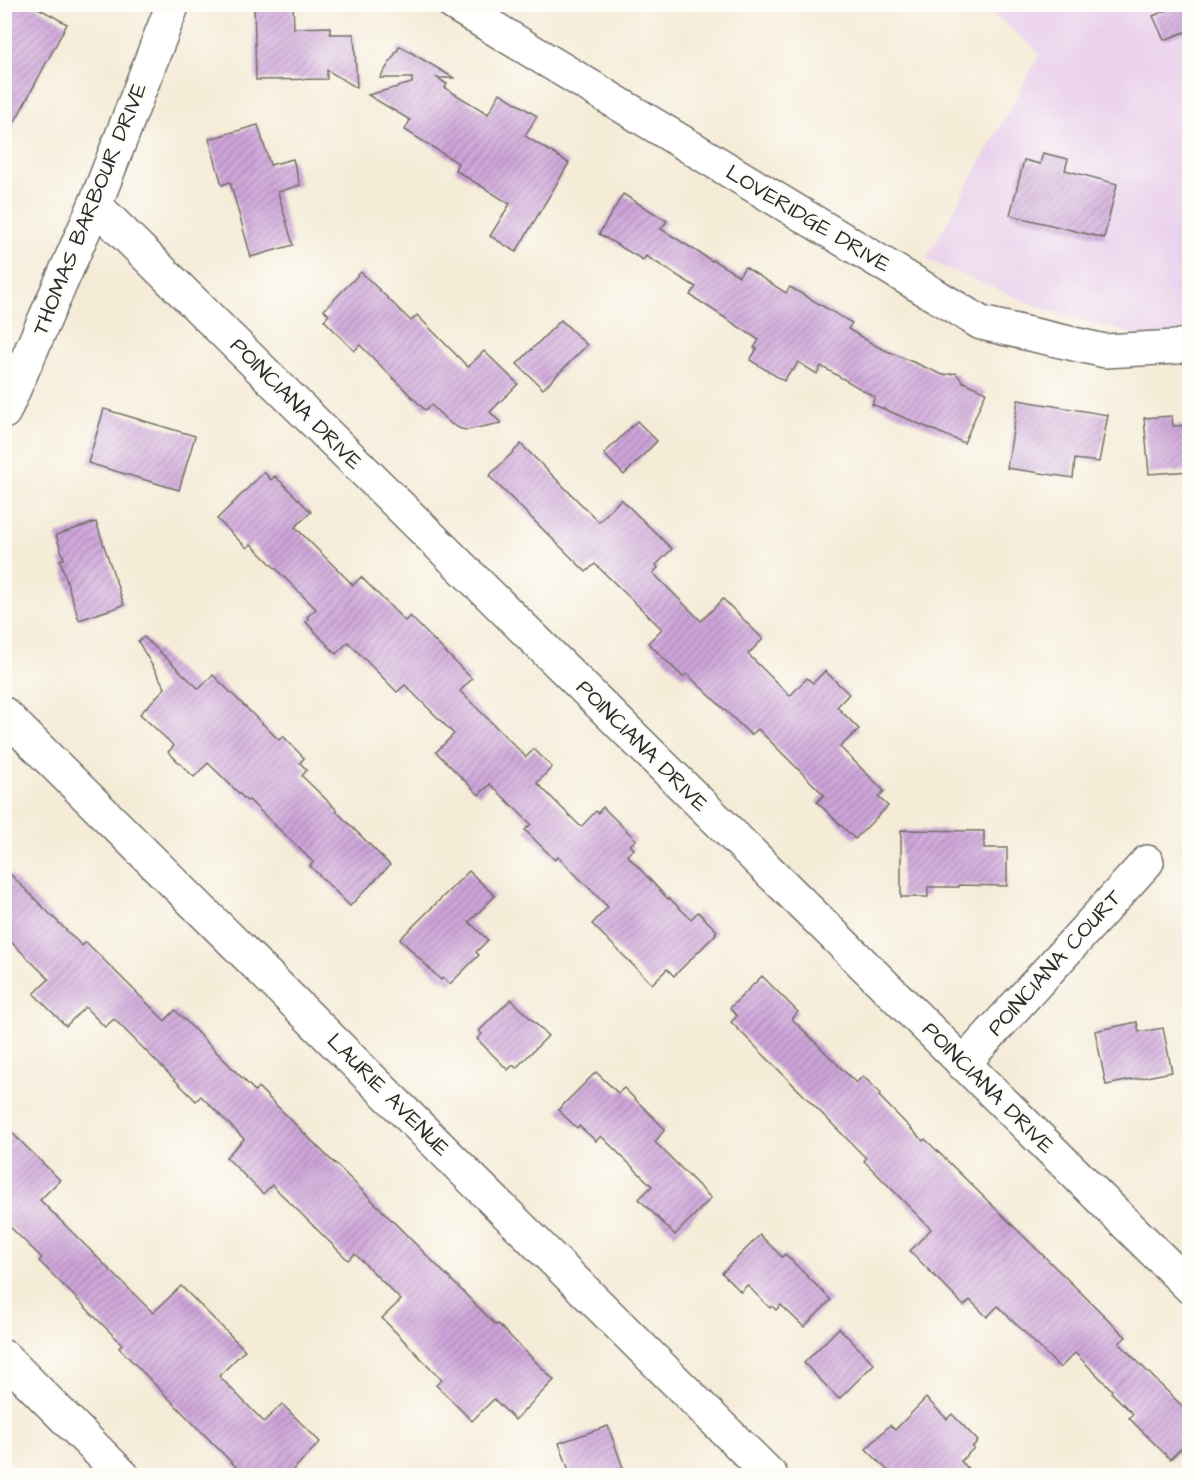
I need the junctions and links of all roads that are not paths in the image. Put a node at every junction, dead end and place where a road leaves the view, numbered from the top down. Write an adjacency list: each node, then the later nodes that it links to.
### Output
1 (173, 4): 3 (street, THOMAS BARBOUR DRIVE)
2 (454, 4): 4 (street, LOVERIDGE DRIVE)
3 (94, 205): 5 (street, THOMAS BARBOUR DRIVE); 8 (street, POINCIANA DRIVE)
4 (1190, 344)
5 (4, 412)
6 (4, 714): 12 (street, LAURIE AVENUE)
7 (1147, 862): 8 (street, POINCIANA COURT)
8 (963, 1064): 9 (street, POINCIANA DRIVE)
9 (1190, 1287)
10 (4, 1357): 11 (street)
11 (123, 1476)
12 (771, 1476)

